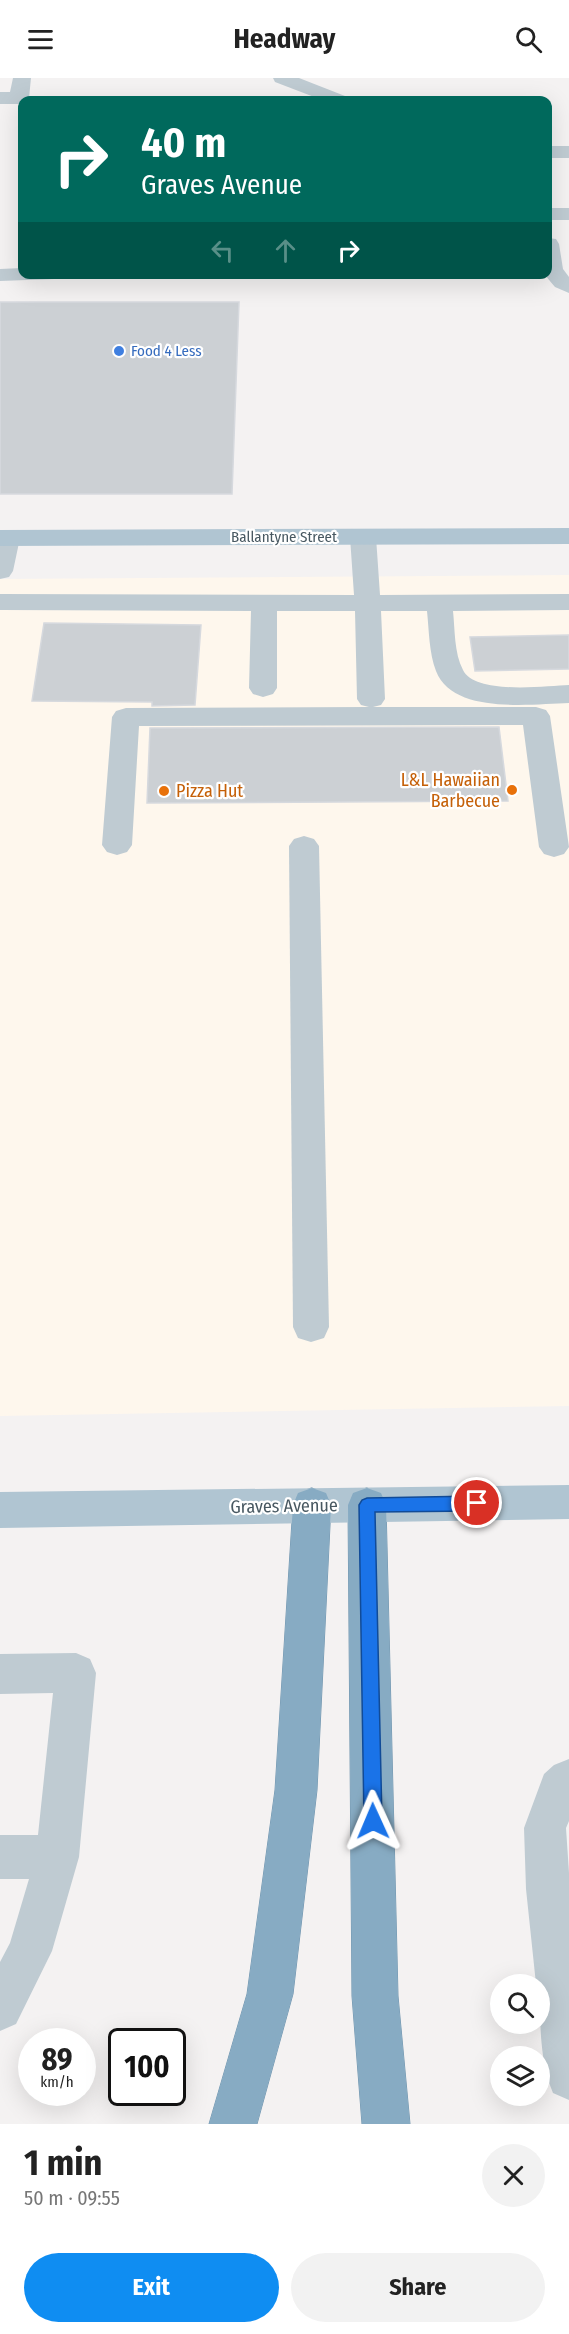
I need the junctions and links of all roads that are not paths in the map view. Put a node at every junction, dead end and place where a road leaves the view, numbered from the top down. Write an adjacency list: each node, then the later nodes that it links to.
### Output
1 (22, 78): 3 (street)
2 (282, 78): 4 (street)
3 (19, 96)
4 (328, 96)
5 (0, 98): 6 (street)
6 (18, 98)
7 (552, 139): 8 (street)
8 (569, 139)
9 (552, 152): 10 (street)
10 (569, 152)
11 (552, 214): 12 (street)
12 (569, 214)
13 (552, 272): 16 (street)
14 (0, 275): 15 (street)
15 (18, 275)
16 (569, 286)
17 (569, 536): 18 (main road, Ballantyne Street)
18 (363, 537): 19 (main road, Ballantyne Street); 24 (street)
19 (3, 538): 20 (street)
20 (0, 571)
21 (0, 602): 22 (street)
22 (264, 602): 24 (street); 26 (street)
23 (569, 602): 25 (street)
24 (368, 603): 25 (street); 28 (street)
25 (439, 603): 27 (street)
26 (263, 688)
27 (569, 694)
28 (371, 699)
29 (117, 845): 31 (street)
30 (304, 846): 32 (street)
31 (554, 848)
32 (311, 1327)
33 (569, 1502): 35 (main road, Graves Avenue)
34 (312, 1505): 35 (main road, Graves Avenue); 36 (main road, Graves Avenue); 44 (highway)
35 (367, 1505): 45 (highway)
36 (0, 1510)
37 (0, 1674): 40 (street)
38 (569, 1780): 41 (street)
39 (0, 1857): 40 (street)
40 (57, 1857): 42 (street)
41 (564, 2000): 43 (street)
42 (0, 2007)
43 (569, 2077)
44 (233, 2124)
45 (386, 2124)

